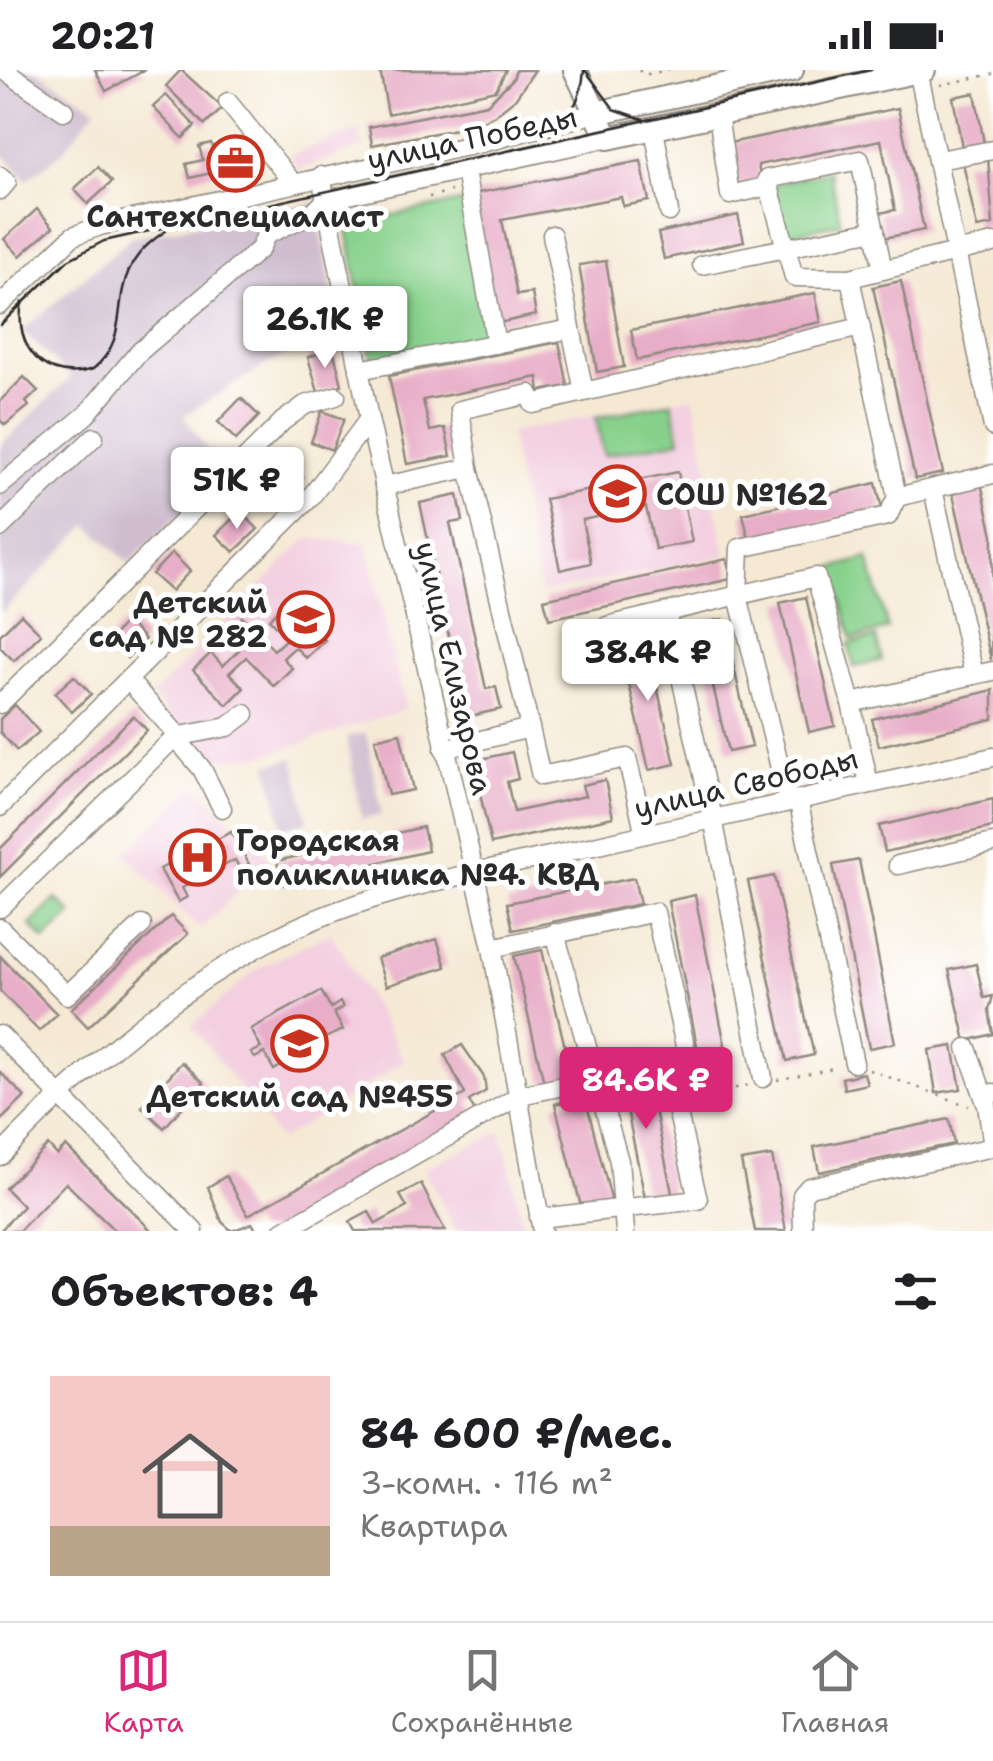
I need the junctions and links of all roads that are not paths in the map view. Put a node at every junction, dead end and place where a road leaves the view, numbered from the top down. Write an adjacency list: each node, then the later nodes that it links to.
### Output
1 (4, 70): 6 (street)
2 (576, 70): 7 (main road)
3 (792, 70): 7 (main road, улица Победы)
4 (925, 74): 8 (main road, улица Победы); 12 (street)
5 (228, 102): 16 (street)
6 (64, 111)
7 (596, 113): 10 (main road); 15 (street, улица Победы)
8 (718, 115): 9 (main road, улица Победы); 17 (street)
9 (654, 128): 10 (main road, улица Победы); 20 (street)
10 (608, 138): 13 (street, улица Победы)
11 (993, 150): 12 (street)
12 (938, 160): 25 (street)
13 (464, 171): 19 (street, улица Победы); 32 (street)
14 (0, 176): 18 (street)
15 (321, 176): 16 (street, улица Победы); 19 (street, улица Елизарова)
16 (294, 184): 29 (street, улица Победы)
17 (769, 186): 21 (street); 24 (street)
18 (0, 190)
19 (326, 200): 34 (street, улица Елизарова); 42 (street)
20 (670, 212)
21 (875, 230): 24 (street); 27 (street)
22 (552, 235): 31 (street)
23 (993, 244): 25 (street)
24 (787, 250): 26 (street); 28 (street)
25 (954, 252): 27 (street); 33 (street)
26 (702, 265)
27 (883, 270): 28 (street)
28 (850, 278): 30 (street)
29 (0, 304)
30 (861, 328): 35 (street); 45 (street)
31 (571, 329): 32 (street); 35 (street)
32 (496, 344): 34 (street)
33 (986, 360): 38 (street)
34 (359, 370): 37 (street, улица Елизарова)
35 (584, 392): 40 (street)
36 (336, 396): 53 (street)
37 (369, 419): 43 (street, улица Елизарова); 51 (street)
38 (993, 428)
39 (94, 436): 46 (street)
40 (469, 468): 43 (street); 55 (street)
41 (993, 474): 44 (street)
42 (0, 486)
43 (384, 486): 57 (street, улица Елизарова)
44 (933, 489): 45 (street); 50 (street)
45 (897, 497): 47 (street)
46 (0, 528)
47 (738, 596): 48 (street); 52 (street); 60 (street)
48 (666, 612): 49 (street); 63 (street)
49 (607, 626)
50 (984, 673): 52 (street)
51 (128, 680): 56 (street); 61 (street)
52 (851, 703): 59 (street)
53 (0, 704)
54 (245, 714): 56 (street)
55 (530, 728): 57 (street); 64 (street)
56 (175, 738): 62 (street); 68 (street)
57 (444, 749): 67 (street, улица Елизарова)
58 (993, 757): 59 (street, улица Свободы)
59 (870, 784): 60 (street, улица Свободы)
60 (793, 800): 63 (street, улица Свободы); 75 (street)
61 (0, 807)
62 (222, 808)
63 (713, 818): 64 (street, улица Свободы); 76 (street)
64 (645, 834): 67 (street, улица Свободы)
65 (993, 843): 66 (street)
66 (898, 866)
67 (473, 874): 72 (street, улица Елизарова); 78 (street, улица Свободы)
68 (0, 908)
69 (142, 924): 70 (street)
70 (0, 928)
71 (555, 933): 72 (street); 77 (street); 82 (street)
72 (492, 948): 79 (street, улица Елизарова)
73 (0, 1035): 78 (street)
74 (967, 1048): 80 (street)
75 (854, 1064)
76 (763, 1078)
77 (596, 1079): 79 (street); 82 (street)
78 (60, 1094): 81 (street, улица Свободы); 84 (street)
79 (520, 1095): 83 (street, улица Елизарова); 85 (street)
80 (989, 1098): 87 (street)
81 (0, 1156)
82 (621, 1210): 83 (street); 86 (street)
83 (541, 1225)
84 (194, 1231)
85 (284, 1231)
86 (625, 1231)
87 (804, 1231)

